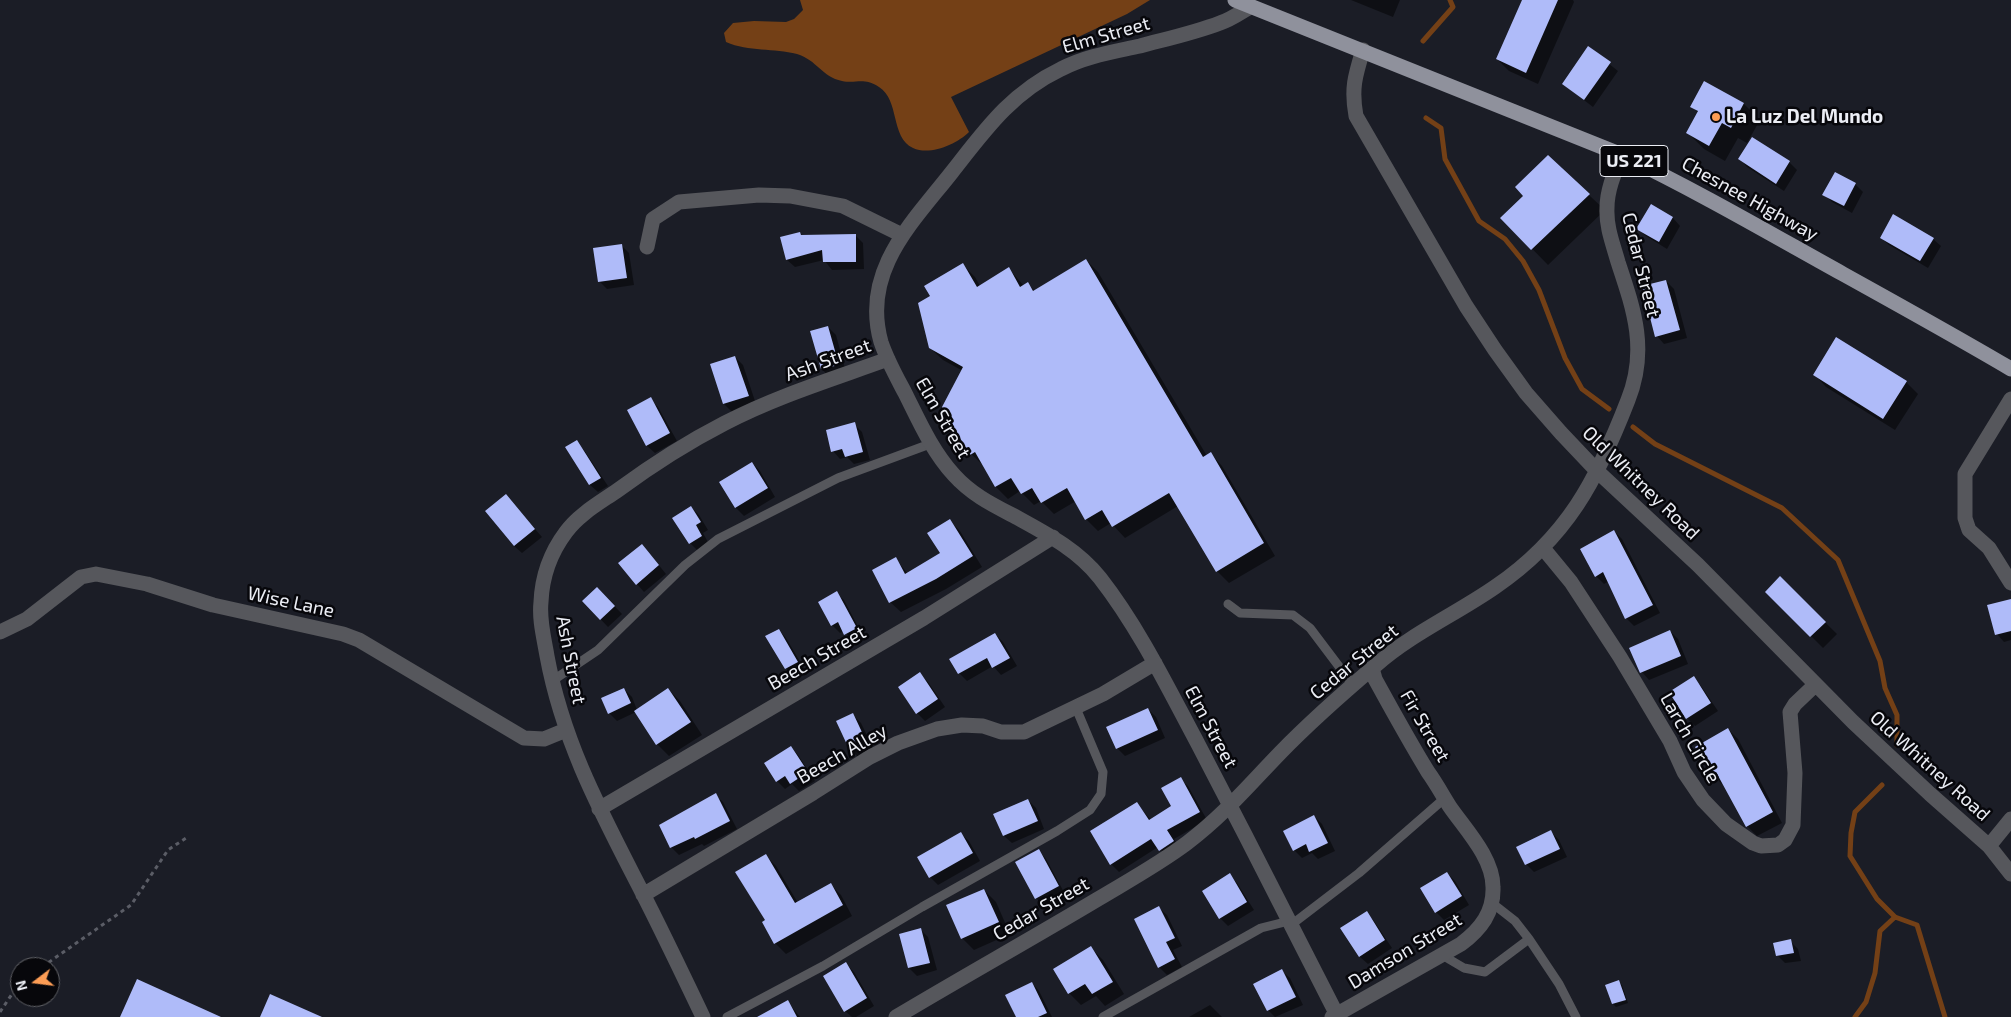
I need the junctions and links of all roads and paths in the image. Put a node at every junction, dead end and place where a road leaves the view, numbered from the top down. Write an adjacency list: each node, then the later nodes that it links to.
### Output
1 (1235, 0): 2 (main road, Chesnee Highway / US 221)
2 (1250, 7): 3 (main road, Chesnee Highway / US 221); 5 (street, Elm Street)
3 (1363, 50): 4 (main road, Chesnee Highway / US 221); 11 (street, Old Whitney Road)
4 (1622, 155): 8 (main road, Chesnee Highway / US 221); 11 (street, Cedar Street)
5 (902, 235): 6 (street); 7 (street, Elm Street)
6 (647, 247)
7 (888, 359): 10 (street, Elm Street); 19 (street, Ash Street)
8 (2011, 369)
9 (2011, 399): 14 (street)
10 (930, 444): 12 (street, Elm Street); 19 (lane)
11 (1597, 471): 13 (street, Cedar Street); 21 (street, Old Whitney Road)
12 (1053, 537): 17 (street, Elm Street); 26 (street, Beech Street)
13 (1543, 548): 18 (street, Cedar Street); 21 (street, Larch Circle)
14 (2011, 583)
15 (1228, 604): 20 (lane)
16 (0, 632): 23 (street, Wise Lane)
17 (1155, 663): 22 (street, Beech Alley); 25 (street, Elm Street)
18 (1372, 668): 20 (street, Cedar Street); 24 (street, Fir Street)
19 (552, 681): 23 (street, Ash Street)
20 (1353, 685): 25 (street, Cedar Street)
21 (1815, 685): 29 (street, Old Whitney Road)
22 (1076, 708): 31 (street, Beech Alley); 41 (lane)
23 (566, 730): 26 (street, Ash Street)
24 (1446, 801): 32 (street, Damson Street); 33 (lane)
25 (1230, 806): 33 (street, Elm Street); 42 (street, Cedar Street)
26 (599, 808): 31 (street, Ash Street)
27 (2011, 819): 29 (street)
28 (190, 836): 36 (path)
29 (1989, 846): 30 (street, Old Whitney Road)
30 (2011, 874)
31 (643, 894): 40 (street, Ash Street)
32 (1492, 903): 34 (lane); 35 (street, Damson Street)
33 (1290, 923): 39 (street, Elm Street); 43 (lane)
34 (1529, 939): 35 (lane); 44 (lane)
35 (1442, 955): 39 (street, Damson Street)
36 (56, 957)
37 (10, 997): 38 (path)
38 (0, 1012)
39 (1336, 1016)
40 (704, 1017)
41 (727, 1017)
42 (896, 1017)
43 (1103, 1017)
44 (1576, 1017)

